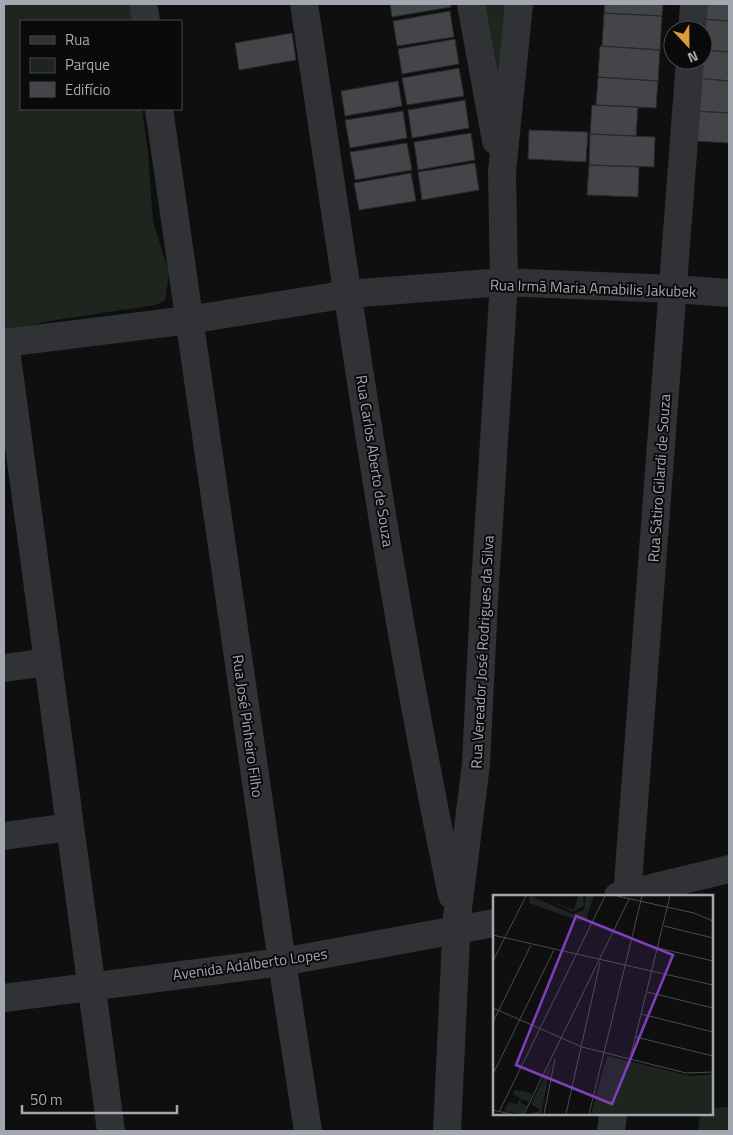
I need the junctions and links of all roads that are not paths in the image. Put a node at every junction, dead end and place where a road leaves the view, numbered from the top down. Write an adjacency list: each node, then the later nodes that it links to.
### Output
1 (143, 4): 6 (street)
2 (304, 4): 14 (street, Rua Carlos Aberto de Souza)
3 (470, 4): 10 (street)
4 (519, 4): 10 (street)
5 (694, 4): 7 (street)
6 (146, 20)
7 (693, 20)
8 (689, 70): 12 (street, Rua Sátiro Gilardi de Souza)
9 (158, 110): 15 (street, Rua José Pinheiro Filho)
10 (502, 172): 11 (street, Rua Vereador José Rodrigues da Silva)
11 (504, 282): 12 (street, Rua Irmã Maria Amabilis Jakubek); 14 (street, Rua Irmã Maria Amabilis Jakubek); 26 (street, Rua Vereador José Rodrigues da Silva)
12 (674, 289): 13 (street, Rua Irmã Maria Amabilis Jakubek); 23 (street, Rua Sátiro Gilardi de Souza)
13 (729, 293)
14 (348, 294): 15 (street, Rua Irmã Maria Amabilis Jakubek); 26 (street, Rua Carlos Aberto de Souza)
15 (189, 320): 16 (street, Rua Irmã Maria Amabilis Jakubek); 27 (street, Rua José Pinheiro Filho)
16 (4, 342): 17 (street)
17 (15, 502): 18 (street)
18 (48, 662): 19 (street); 20 (street)
19 (4, 668)
20 (70, 827): 21 (street); 28 (street)
21 (4, 836)
22 (729, 869): 24 (street)
23 (624, 895)
24 (628, 895)
25 (493, 923): 26 (street, Avenida Adalberto Lopes)
26 (457, 924): 27 (street, Avenida Adalberto Lopes); 33 (street, Rua Vereador José Rodrigues da Silva)
27 (282, 962): 28 (street, Avenida Adalberto Lopes); 32 (street, Rua José Pinheiro Filho)
28 (92, 985): 29 (street, Avenida Adalberto Lopes); 31 (street)
29 (4, 998)
30 (613, 1115): 34 (street)
31 (111, 1131)
32 (308, 1131)
33 (447, 1131)
34 (612, 1131)

